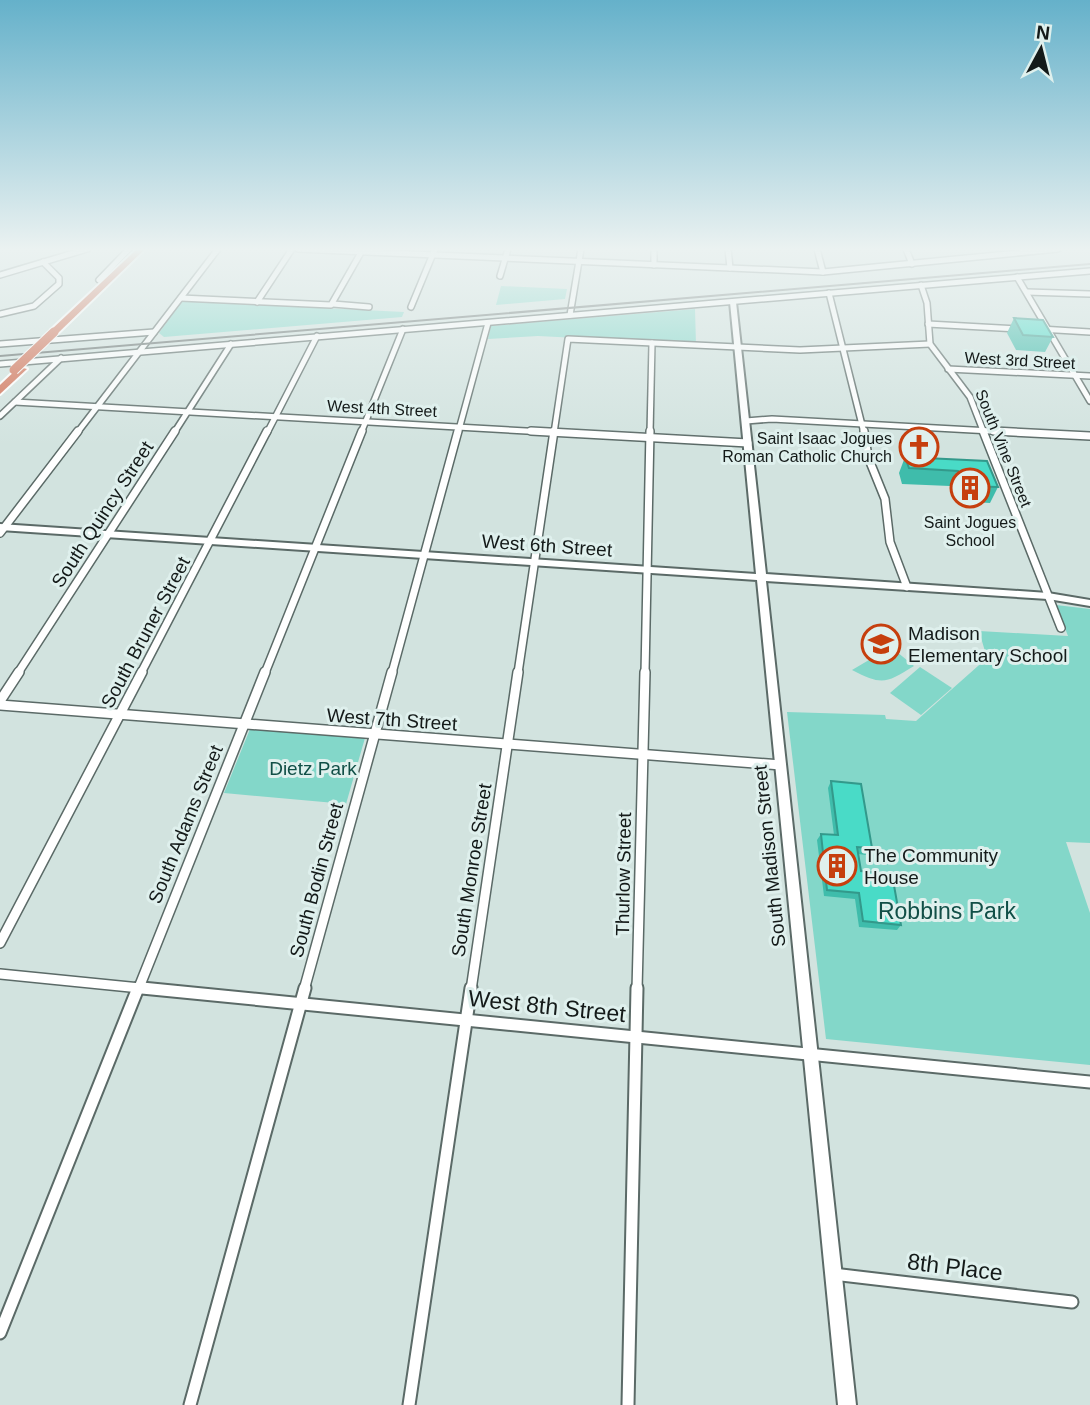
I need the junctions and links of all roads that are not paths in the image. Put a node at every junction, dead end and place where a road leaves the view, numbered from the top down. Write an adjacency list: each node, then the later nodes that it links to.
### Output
1 (75, 315): 15 (highway)
2 (77, 315): 15 (highway)
3 (168, 315): 16 (street)
4 (570, 315): 5 (street); 10 (street)
5 (575, 315)
6 (734, 315): 22 (street, South Madison Street)
7 (834, 315): 23 (street)
8 (928, 315): 11 (street)
9 (1039, 315): 13 (street)
10 (488, 323): 12 (street); 42 (street, South Bodin Street)
11 (928, 324): 13 (street); 21 (street)
12 (403, 329): 17 (street); 40 (street, South Adams Street)
13 (1048, 330): 14 (street); 29 (street)
14 (1090, 331)
15 (58, 332): 27 (highway, bridge)
16 (154, 332): 19 (street); 24 (street)
17 (317, 336): 20 (street); 38 (street, South Bruner Street)
18 (652, 343): 22 (street); 44 (street, South Monroe Street); 46 (street, Thurlow Street)
19 (0, 344)
20 (231, 344): 24 (street); 36 (street, South Quincy Street)
21 (930, 344): 23 (street); 28 (street, South Vine Street)
22 (738, 348): 23 (street); 39 (street, South Madison Street)
23 (843, 349): 41 (street)
24 (139, 352): 25 (street); 35 (street)
25 (61, 358): 26 (street); 34 (street)
26 (0, 364)
27 (18, 369): 31 (highway); 32 (highway)
28 (948, 369): 29 (street, West 3rd Street); 43 (street, South Vine Street)
29 (1075, 375): 30 (street, West 3rd Street); 33 (street)
30 (1090, 376)
31 (0, 383)
32 (0, 391)
33 (1090, 401)
34 (15, 402): 35 (street, West 4th Street); 37 (street)
35 (97, 407): 36 (street, West 4th Street); 48 (street)
36 (187, 412): 38 (street, West 4th Street); 49 (street, South Quincy Street)
37 (0, 416)
38 (276, 417): 40 (street, West 4th Street); 50 (street, South Bruner Street)
39 (746, 421): 41 (street); 47 (street, South Madison Street)
40 (366, 422): 42 (street, West 4th Street); 51 (street, South Adams Street)
41 (863, 424): 43 (street); 56 (street)
42 (459, 427): 44 (street, West 4th Street); 52 (street, South Bodin Street)
43 (982, 430): 45 (street); 57 (street, South Vine Street)
44 (554, 432): 46 (street, West 4th Street); 53 (street, South Monroe Street)
45 (1090, 436)
46 (650, 437): 47 (street, West 4th Street); 54 (street, Thurlow Street)
47 (748, 443): 55 (street, South Madison Street)
48 (1, 529): 49 (street, West 6th Street)
49 (108, 534): 50 (street, West 6th Street); 60 (street, South Quincy Street)
50 (211, 541): 51 (street, West 6th Street); 61 (street, South Bruner Street)
51 (315, 547): 52 (street, West 6th Street); 62 (street, South Adams Street)
52 (424, 554): 53 (street, West 6th Street); 63 (street, South Bodin Street)
53 (535, 562): 54 (street, West 6th Street); 64 (street, South Monroe Street)
54 (647, 569): 55 (street, West 6th Street); 65 (street, Thurlow Street)
55 (762, 578): 56 (street, West 6th Street); 66 (street, South Madison Street)
56 (907, 587): 57 (street, West 6th Street)
57 (1048, 596): 58 (street, West 6th Street); 59 (street, South Vine Street)
58 (1090, 603)
59 (1061, 628)
60 (0, 703): 61 (street, West 7th Street)
61 (120, 714): 62 (street, West 7th Street); 67 (street, South Bruner Street)
62 (244, 724): 63 (street, West 7th Street); 69 (street, South Adams Street)
63 (375, 734): 64 (street, West 7th Street); 70 (street, South Bodin Street)
64 (508, 744): 65 (street, West 7th Street); 71 (street, South Monroe Street)
65 (643, 754): 66 (street, West 7th Street); 72 (street, Thurlow Street)
66 (781, 765): 73 (street, South Madison Street)
67 (0, 943)
68 (0, 974): 69 (street, West 8th Street)
69 (138, 988): 70 (street, West 8th Street); 77 (street, South Adams Street)
70 (300, 1003): 71 (street, West 8th Street); 78 (street, South Bodin Street)
71 (466, 1020): 72 (street, West 8th Street); 79 (street, South Monroe Street)
72 (636, 1036): 73 (street, West 8th Street); 80 (street, Thurlow Street)
73 (811, 1055): 74 (street, West 8th Street); 75 (street, South Madison Street)
74 (1090, 1082)
75 (833, 1274): 76 (street, 8th Place); 81 (street, South Madison Street)
76 (1072, 1302)
77 (0, 1332)
78 (190, 1405)
79 (409, 1405)
80 (628, 1405)
81 (847, 1405)

